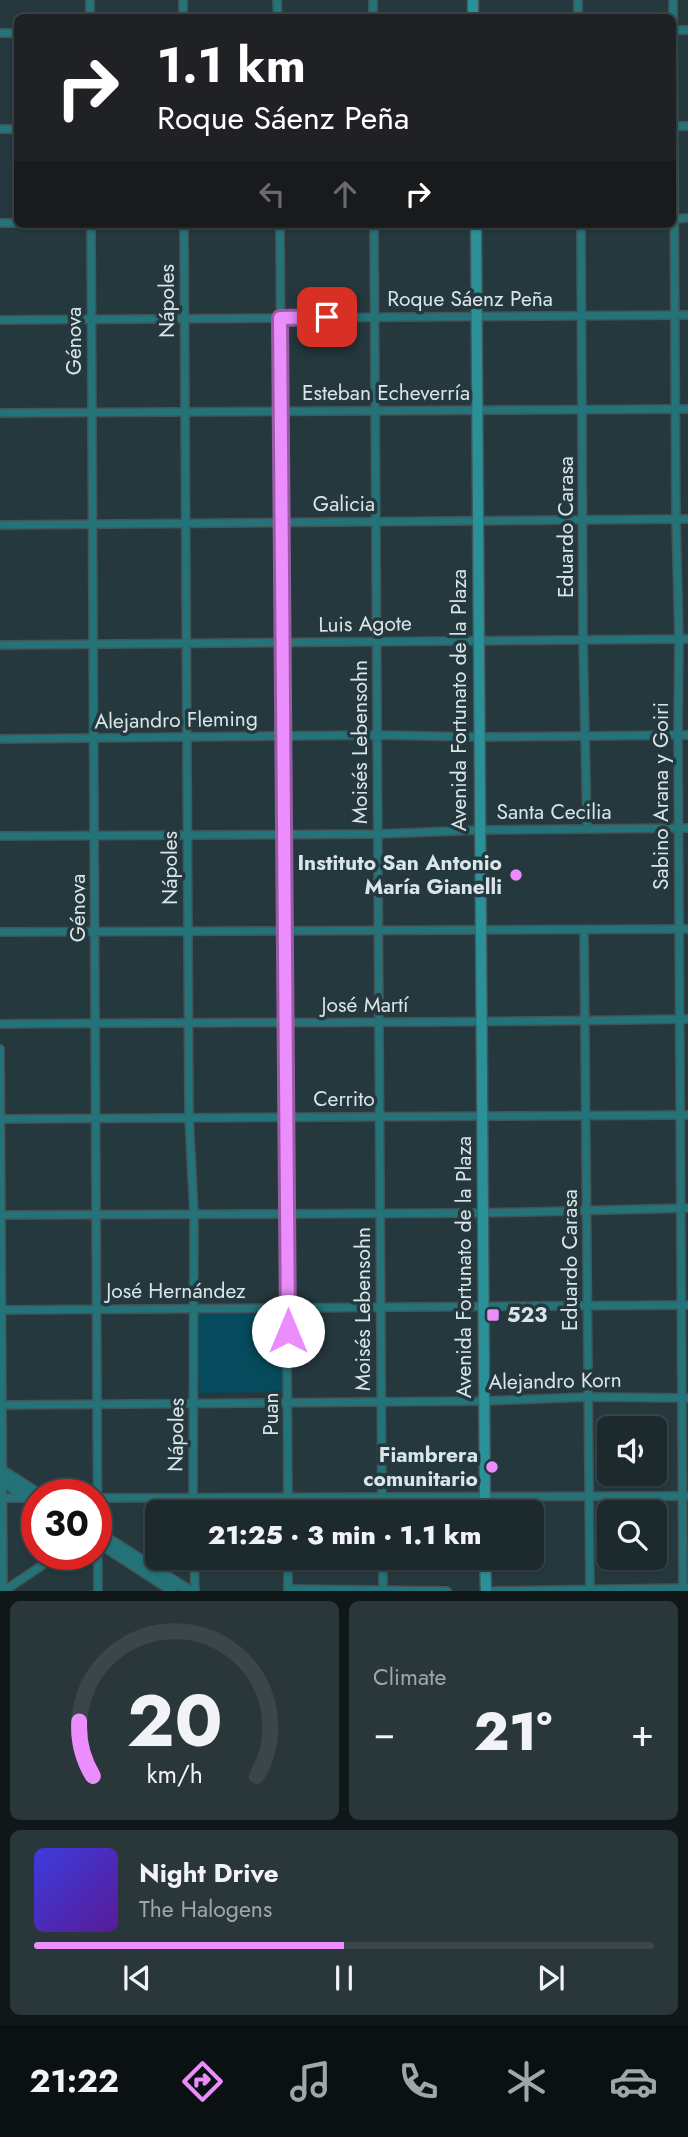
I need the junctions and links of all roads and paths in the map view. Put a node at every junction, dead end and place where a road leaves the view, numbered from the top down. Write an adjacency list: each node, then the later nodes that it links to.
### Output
1 (91, 228): 15 (street, Génova)
2 (184, 228): 13 (street, Nápoles)
3 (280, 228): 14 (street, Puan)
4 (374, 228): 12 (street, Moisés Lebensohn)
5 (476, 228): 10 (main road, Avenida Fortunato de la Plaza)
6 (581, 228): 11 (street, Eduardo Carasa)
7 (673, 228): 8 (street, Sabino Arana y Goiri)
8 (675, 315): 9 (street, Roque Sáenz Peña); 11 (street, Roque Sáenz Peña); 18 (street, Sabino Arana y Goiri)
9 (688, 315)
10 (476, 316): 11 (street, Roque Sáenz Peña); 12 (street, Roque Sáenz Peña); 20 (main road, Avenida Fortunato de la Plaza)
11 (581, 316): 17 (street, Eduardo Carasa)
12 (375, 317): 14 (street, Roque Sáenz Peña); 21 (street, Moisés Lebensohn)
13 (185, 318): 14 (street, Roque Sáenz Peña); 15 (street, Roque Sáenz Peña); 22 (street, Nápoles)
14 (280, 318): 23 (street, Puan)
15 (92, 319): 16 (street, Roque Sáenz Peña); 24 (street, Génova)
16 (0, 320)
17 (583, 409): 18 (street, Esteban Echeverría); 20 (street, Esteban Echeverría); 29 (street, Eduardo Carasa)
18 (676, 409): 19 (street, Esteban Echeverría); 26 (street, Sabino Arana y Goiri)
19 (688, 409)
20 (477, 410): 21 (street, Esteban Echeverría); 28 (main road, Avenida Fortunato de la Plaza)
21 (375, 411): 23 (street, Esteban Echeverría); 30 (street, Moisés Lebensohn)
22 (185, 412): 23 (street, Esteban Echeverría); 24 (street, Esteban Echeverría); 32 (street, Nápoles)
23 (281, 412): 31 (street, Puan)
24 (92, 413): 25 (street, Esteban Echeverría); 33 (street, Génova)
25 (0, 414)
26 (676, 519): 27 (street, Galicia); 29 (street, Galicia); 35 (street, Sabino Arana y Goiri)
27 (688, 519)
28 (478, 520): 29 (street, Galicia); 30 (street, Galicia); 36 (main road, Avenida Fortunato de la Plaza)
29 (584, 520): 37 (street, Eduardo Carasa)
30 (376, 521): 31 (street, Galicia); 38 (street, Moisés Lebensohn)
31 (282, 522): 32 (street, Galicia); 39 (street, Puan)
32 (186, 523): 33 (street, Galicia); 40 (street, Nápoles)
33 (93, 524): 34 (street, Galicia); 41 (street, Génova)
34 (0, 525)
35 (684, 639): 37 (street, Luis Agote); 44 (street, Sabino Arana y Goiri)
36 (478, 640): 37 (street, Luis Agote); 38 (street, Luis Agote); 49 (main road, Avenida Fortunato de la Plaza)
37 (583, 640): 47 (street, Eduardo Carasa)
38 (377, 641): 39 (street, Luis Agote); 43 (street, Moisés Lebensohn)
39 (283, 642): 40 (street, Luis Agote); 46 (street, Puan)
40 (187, 643): 41 (street, Luis Agote); 48 (street, Nápoles)
41 (93, 644): 42 (street, Luis Agote); 50 (street, Génova)
42 (0, 645)
43 (377, 735): 46 (street, Alejandro Fleming); 49 (street, Alejandro Fleming); 56 (street, Moisés Lebensohn)
44 (678, 735): 45 (street, Alejandro Fleming); 47 (street, Alejandro Fleming); 52 (street, Sabino Arana y Goiri)
45 (688, 735)
46 (283, 736): 48 (street, Alejandro Fleming); 58 (street, Puan)
47 (587, 736): 49 (street, Alejandro Fleming); 54 (street, Eduardo Carasa)
48 (187, 737): 50 (street, Alejandro Fleming); 57 (street, Nápoles)
49 (480, 737): 55 (main road, Avenida Fortunato de la Plaza)
50 (94, 738): 51 (street, Alejandro Fleming); 60 (street, Génova)
51 (0, 739)
52 (678, 828): 53 (street, Santa Cecilia); 54 (street, Santa Cecilia); 63 (street, Sabino Arana y Goiri)
53 (688, 828)
54 (587, 829): 55 (street, Santa Cecilia)
55 (480, 830): 56 (street, Santa Cecilia); 61 (main road, Avenida Fortunato de la Plaza)
56 (378, 834): 58 (street, Santa Cecilia); 66 (street, Moisés Lebensohn)
57 (188, 835): 58 (street, Santa Cecilia); 60 (street, Santa Cecilia); 68 (street, Nápoles)
58 (284, 835): 65 (street, Puan)
59 (0, 836): 60 (street, Santa Cecilia)
60 (95, 836): 67 (street, Génova)
61 (480, 929): 62 (street); 66 (street); 74 (main road, Avenida Fortunato de la Plaza)
62 (584, 929): 63 (street); 72 (street, Eduardo Carasa)
63 (679, 929): 64 (street); 70 (street, Sabino Arana y Goiri)
64 (688, 929)
65 (285, 930): 66 (street); 68 (street); 71 (street, Puan)
66 (379, 930): 76 (street, Moisés Lebensohn)
67 (95, 931): 68 (street); 69 (street); 75 (street, Génova)
68 (188, 931): 73 (street, Nápoles)
69 (0, 932)
70 (684, 1020): 72 (street, José Martí); 80 (street, Sabino Arana y Goiri)
71 (286, 1021): 73 (street, José Martí); 76 (street, José Martí); 84 (street, Puan)
72 (585, 1021): 74 (street, José Martí); 79 (street, Eduardo Carasa)
73 (189, 1022): 75 (street, José Martí); 83 (street, Nápoles)
74 (481, 1022): 76 (street, José Martí); 82 (main road, Avenida Fortunato de la Plaza)
75 (96, 1023): 77 (street, José Martí); 85 (street, Génova)
76 (380, 1023): 81 (street, Moisés Lebensohn)
77 (0, 1024)
78 (0, 1049): 86 (street)
79 (586, 1115): 80 (street, Cerrito); 82 (street, Cerrito); 88 (street, Eduardo Carasa)
80 (684, 1115): 87 (street, Sabino Arana y Goiri)
81 (380, 1116): 82 (street, Cerrito); 84 (street, Cerrito); 90 (street, Moisés Lebensohn)
82 (482, 1116): 91 (main road, Avenida Fortunato de la Plaza)
83 (189, 1117): 84 (street, Cerrito); 85 (street, Cerrito); 94 (street, Nápoles)
84 (286, 1117): 89 (street, Puan)
85 (96, 1118): 86 (street, Cerrito); 93 (street, Génova)
86 (0, 1119): 92 (street)
87 (685, 1208): 88 (street); 95 (street, Sabino Arana y Goiri)
88 (587, 1210): 91 (street); 97 (street, Eduardo Carasa)
89 (287, 1213): 90 (street); 94 (street); 100 (street, Puan)
90 (380, 1213): 91 (street); 98 (street, Moisés Lebensohn)
91 (483, 1213): 96 (main road, Avenida Fortunato de la Plaza)
92 (1, 1214): 93 (street); 102 (street)
93 (97, 1214): 94 (street); 101 (street, Génova)
94 (194, 1214): 99 (street, Nápoles)
95 (685, 1305): 97 (street, José Hernández); 104 (street, Sabino Arana y Goiri)
96 (483, 1306): 97 (street, José Hernández); 98 (street, José Hernández); 106 (main road, Avenida Fortunato de la Plaza)
97 (588, 1306): 103 (street, Eduardo Carasa)
98 (381, 1307): 100 (street, José Hernández); 105 (street, Moisés Lebensohn)
99 (194, 1308): 100 (street, José Hernández); 101 (street, José Hernández); 108 (street, Nápoles)
100 (288, 1308): 107 (street, Puan)
101 (97, 1309): 102 (street, José Hernández); 109 (street, Génova)
102 (1, 1310): 110 (street)
103 (589, 1397): 104 (street, Alejandro Korn); 106 (street, Alejandro Korn); 118 (street, Eduardo Carasa)
104 (685, 1398): 114 (street, Sabino Arana y Goiri)
105 (382, 1401): 106 (street, Alejandro Korn); 107 (street, Alejandro Korn); 122 (street, Moisés Lebensohn)
106 (484, 1401): 117 (main road, Avenida Fortunato de la Plaza)
107 (289, 1402): 108 (street, Alejandro Korn); 116 (street, Puan)
108 (194, 1403): 109 (street, Alejandro Korn); 115 (street, Nápoles)
109 (98, 1404): 110 (street, Alejandro Korn); 112 (street, Génova)
110 (2, 1405): 111 (street)
111 (2, 1475): 113 (street); 119 (street)
112 (97, 1479)
113 (21, 1488)
114 (685, 1496): 118 (street); 132 (street, Sabino Arana y Goiri)
115 (193, 1497): 116 (street); 121 (street)
116 (288, 1497): 122 (street)
117 (485, 1497): 118 (street); 122 (street)
118 (589, 1497): 131 (street, Eduardo Carasa)
119 (2, 1498): 120 (street); 134 (street)
120 (21, 1498)
121 (112, 1498)
122 (382, 1498)
123 (112, 1540): 137 (street)
124 (112, 1552): 136 (street)
125 (35, 1570): 134 (street)
126 (98, 1570): 135 (street, Génova)
127 (193, 1570): 137 (street)
128 (288, 1570): 133 (street)
129 (383, 1570): 138 (street)
130 (485, 1570): 140 (main road)
131 (590, 1589): 132 (street); 141 (street)
132 (685, 1589)
133 (288, 1590): 138 (street)
134 (3, 1591)
135 (98, 1591)
136 (173, 1591)
137 (192, 1591)
138 (383, 1591): 139 (street)
139 (447, 1591)
140 (486, 1591)
141 (492, 1591)

